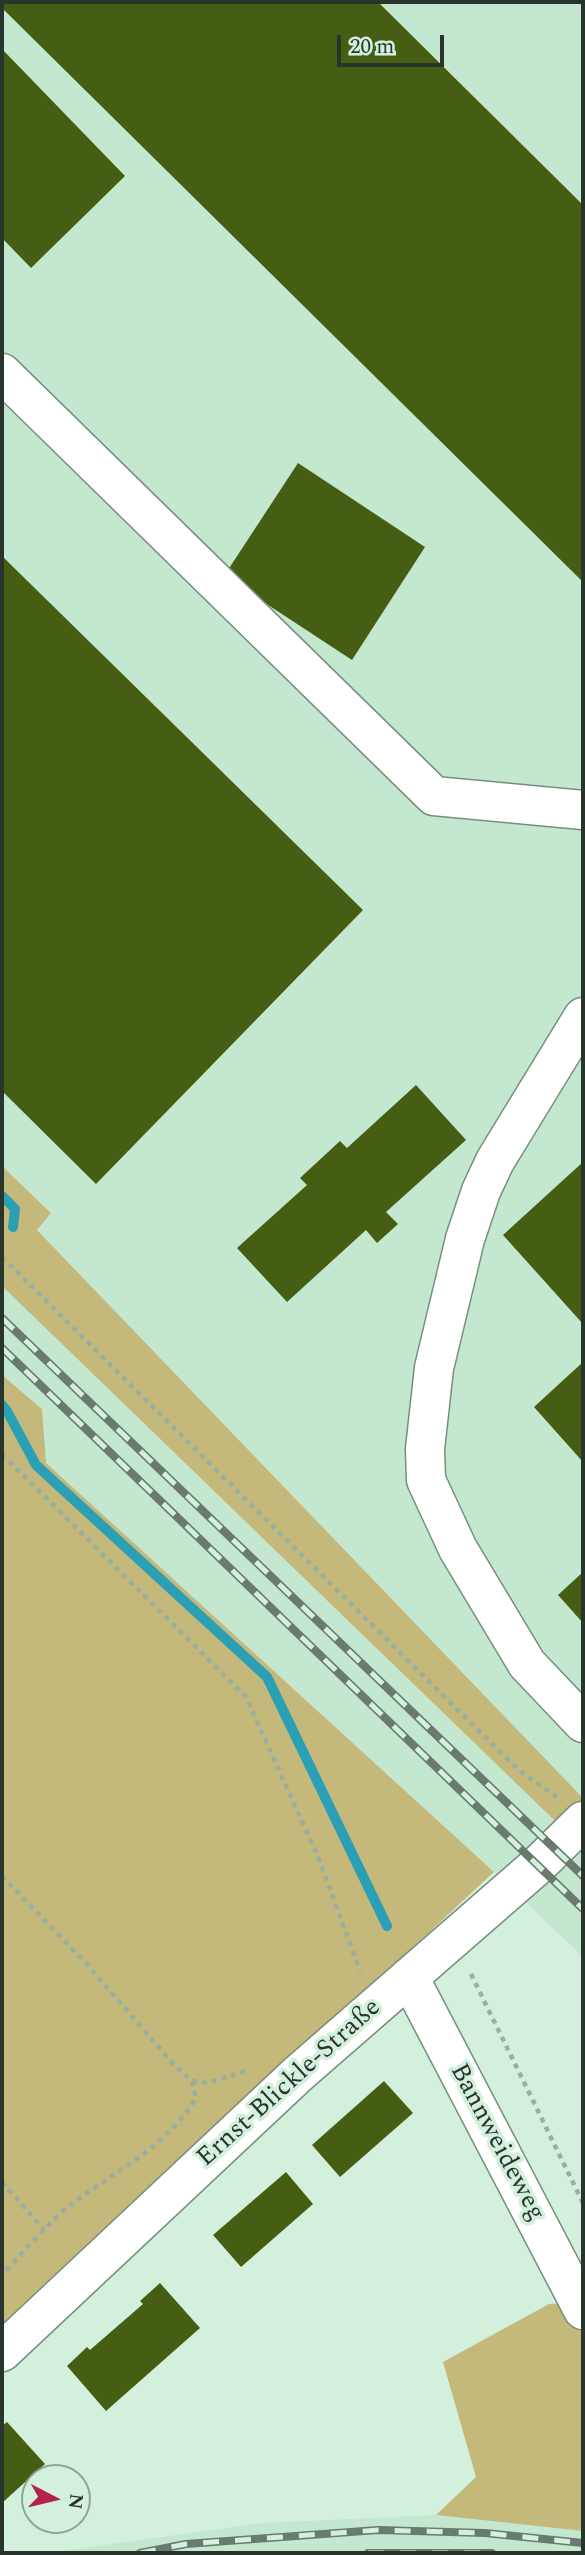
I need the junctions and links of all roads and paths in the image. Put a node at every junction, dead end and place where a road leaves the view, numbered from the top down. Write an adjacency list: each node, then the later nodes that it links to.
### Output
1 (2, 373): 2 (street)
2 (583, 810)
3 (583, 1017): 6 (street)
4 (2, 1257): 7 (path)
5 (2, 1454): 11 (path)
6 (583, 1723)
7 (573, 1811): 9 (street, Ernst-Blickle-Straße)
8 (2, 1876): 14 (path)
9 (453, 1939): 10 (street, Ernst-Blickle-Straße); 13 (path)
10 (409, 1977): 11 (street, Ernst-Blickle-Straße); 16 (street, Bannweideweg)
11 (373, 2008): 17 (street, Ernst-Blickle-Straße)
12 (2, 2182): 14 (path)
13 (583, 2203)
14 (45, 2231): 15 (path)
15 (2, 2275)
16 (583, 2310)
17 (2, 2352)

